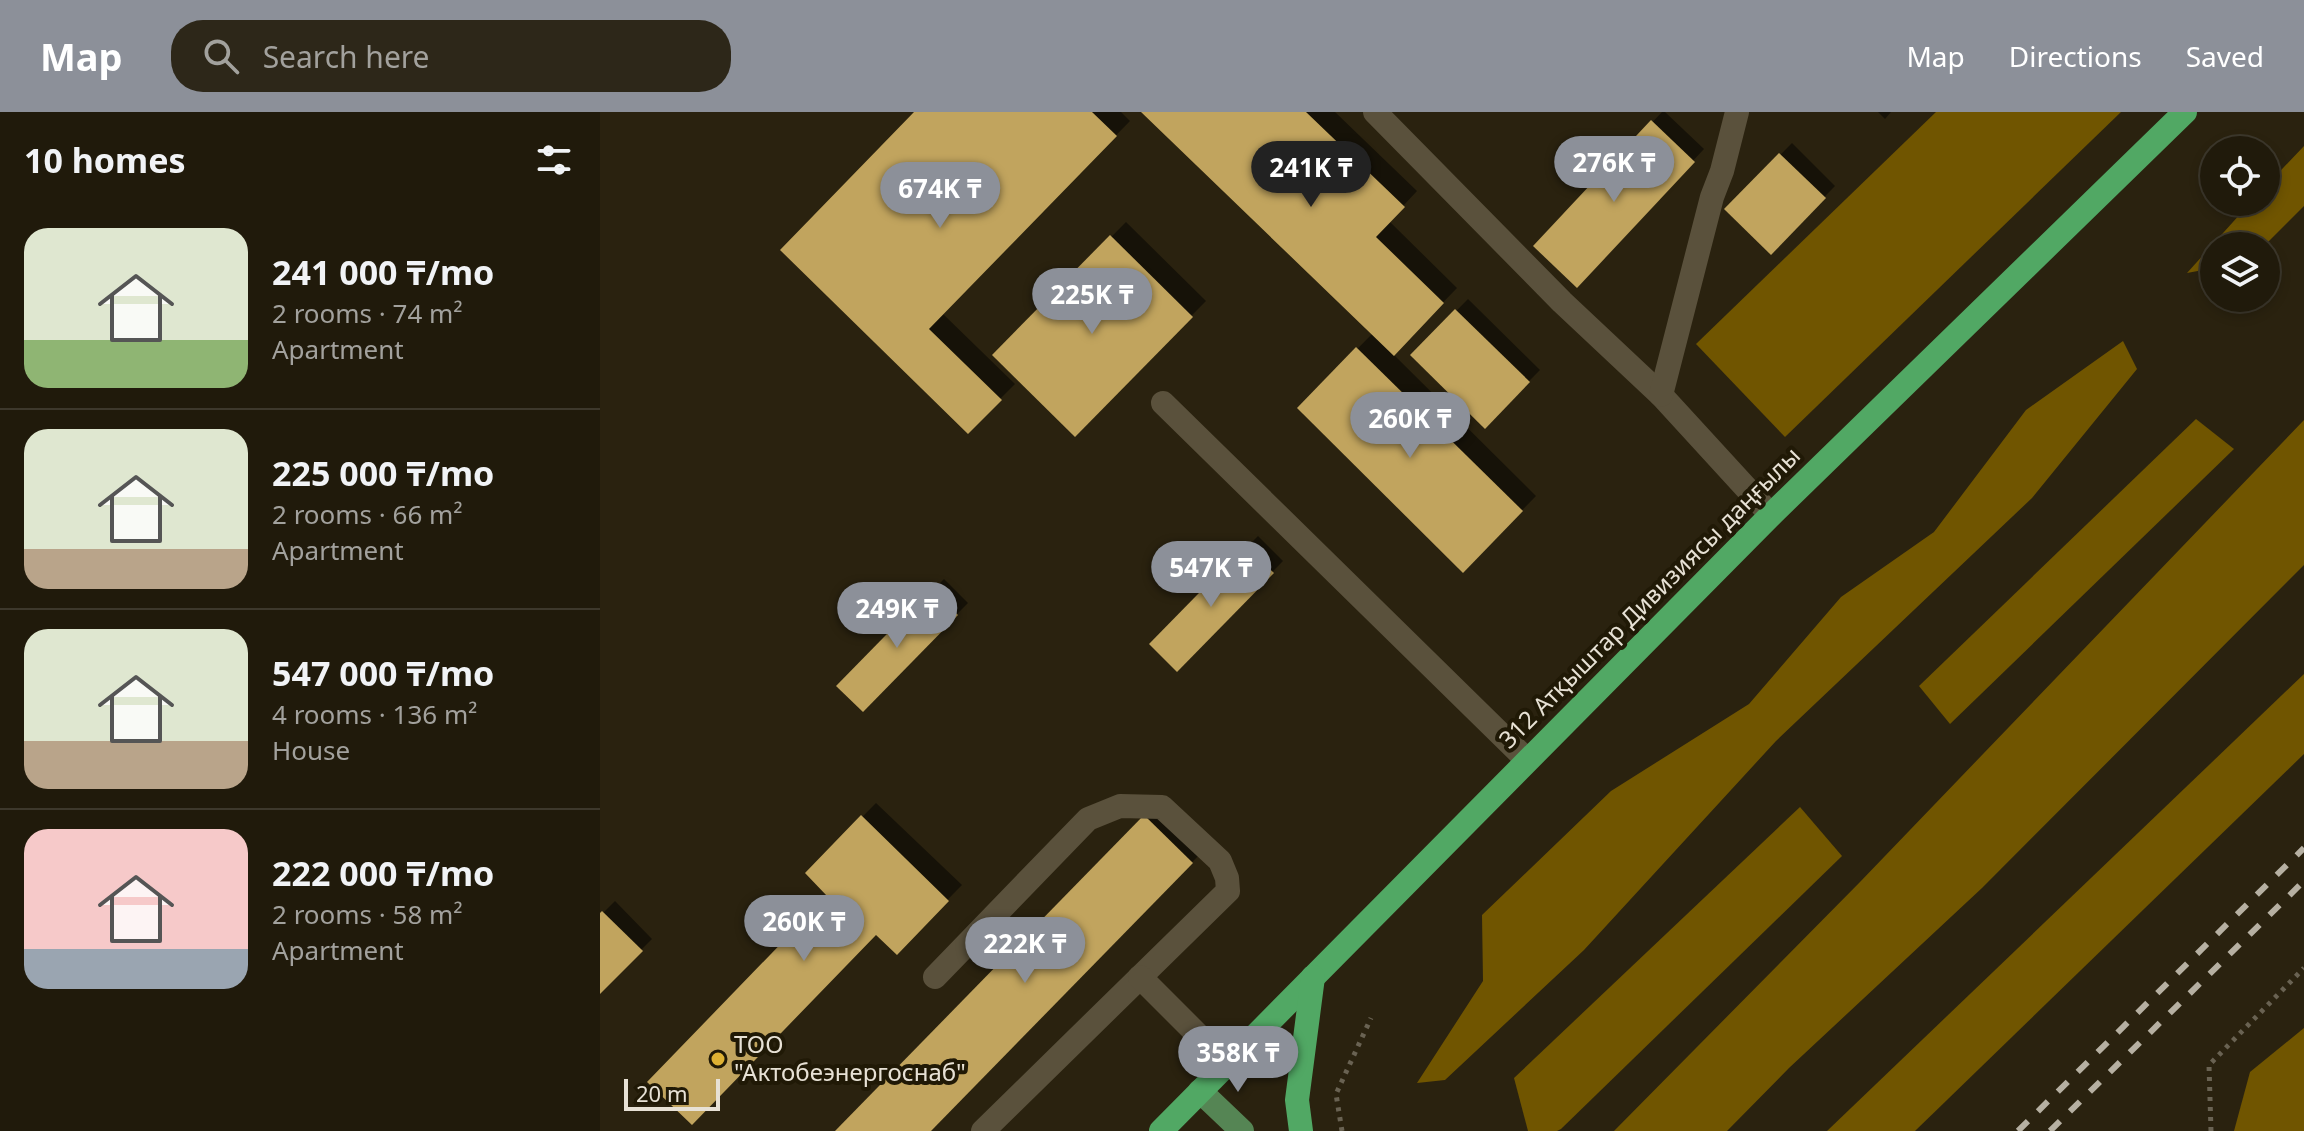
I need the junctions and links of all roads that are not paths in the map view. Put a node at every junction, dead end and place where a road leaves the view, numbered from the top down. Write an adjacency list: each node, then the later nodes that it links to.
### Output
1 (1375, 112): 4 (lane)
2 (1737, 112): 4 (lane)
3 (2185, 112): 6 (highway, 312 Атқыштар Дивизиясы даңғылы)
4 (1661, 395): 6 (lane)
5 (1163, 403): 7 (lane)
6 (1771, 515): 7 (highway, 312 Атқыштар Дивизиясы даңғылы)
7 (1527, 760): 10 (highway, 312 Атқыштар Дивизиясы даңғылы)
8 (935, 977): 9 (lane)
9 (1140, 977): 11 (lane); 14 (lane)
10 (1313, 977): 11 (highway, 312 Атқыштар Дивизиясы даңғылы); 16 (highway)
11 (1227, 1064): 12 (highway, 312 Атқыштар Дивизиясы даңғылы)
12 (1200, 1091): 13 (highway, 312 Атқыштар Дивизиясы даңғылы); 15 (main road)
13 (1170, 1128)
14 (983, 1131)
15 (1242, 1131)
16 (1301, 1131)

